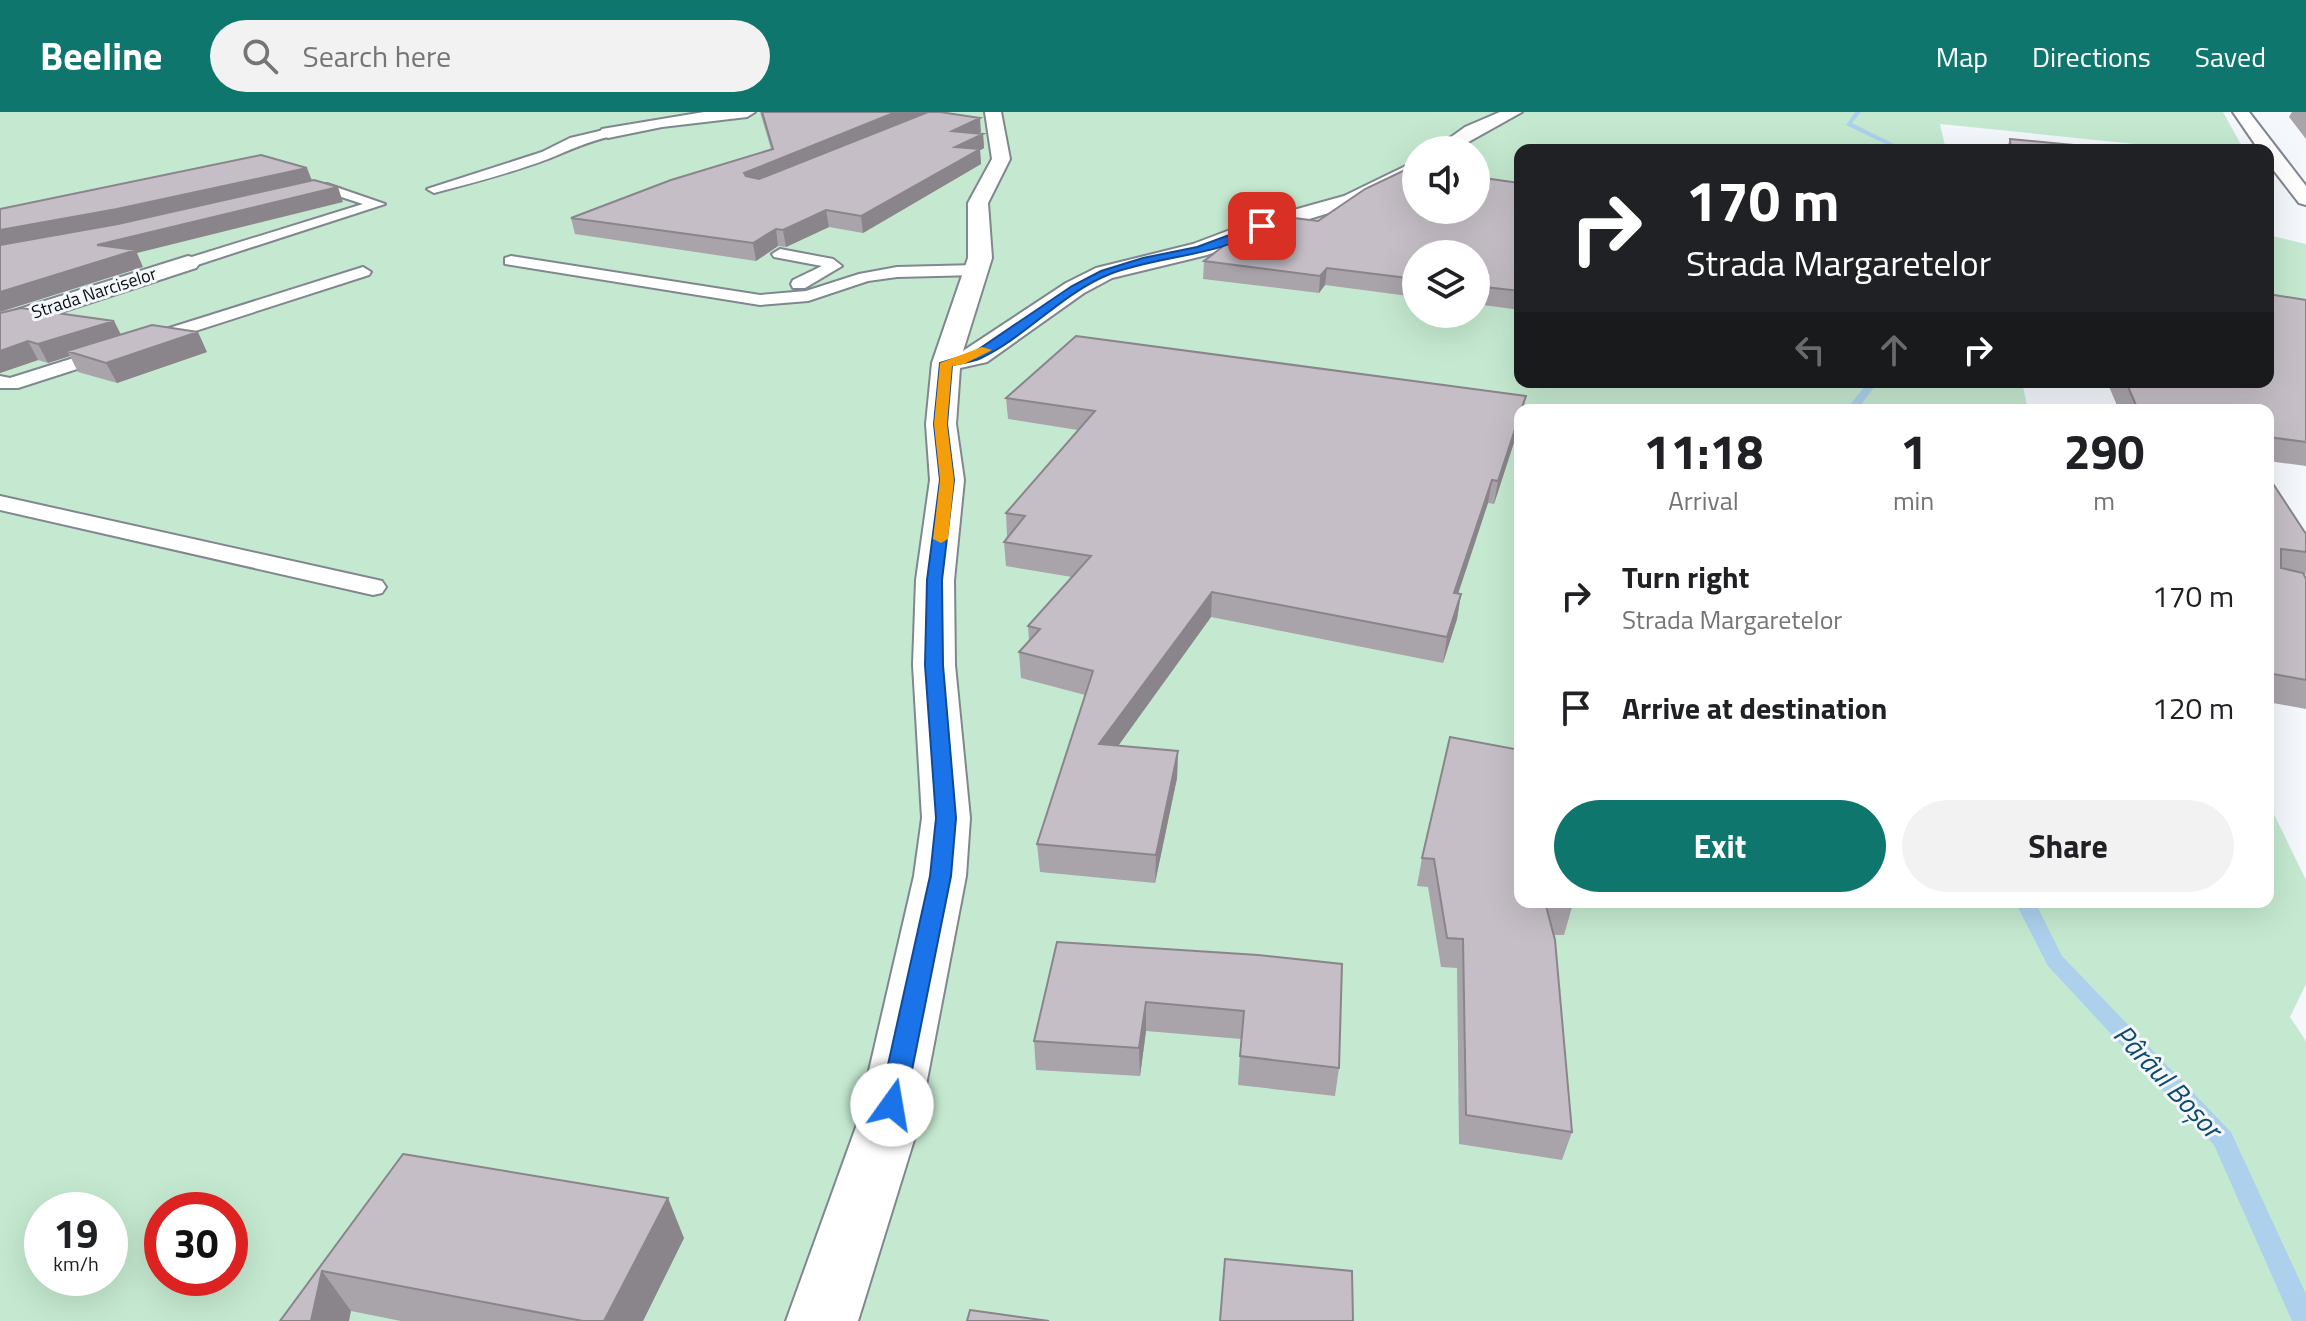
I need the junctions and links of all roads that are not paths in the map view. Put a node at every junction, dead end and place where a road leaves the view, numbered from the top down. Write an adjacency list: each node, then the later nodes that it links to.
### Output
1 (747, 112): 5 (street)
2 (993, 112): 16 (street)
3 (1514, 112): 6 (street)
4 (2241, 112): 7 (street)
5 (608, 133): 10 (lane)
6 (1463, 136)
7 (2264, 144)
8 (2274, 158): 12 (street)
9 (1402, 174): 20 (street)
10 (434, 189)
11 (284, 196): 15 (lane)
12 (2306, 199)
13 (780, 254): 18 (lane)
14 (511, 261): 18 (lane)
15 (188, 263): 19 (street, Strada Narciselor)
16 (977, 270): 18 (lane); 20 (street)
17 (363, 272): 21 (lane)
18 (779, 300)
19 (0, 324)
20 (946, 363): 24 (street)
21 (0, 382)
22 (0, 503): 23 (lane)
23 (373, 587)
24 (822, 1321)

